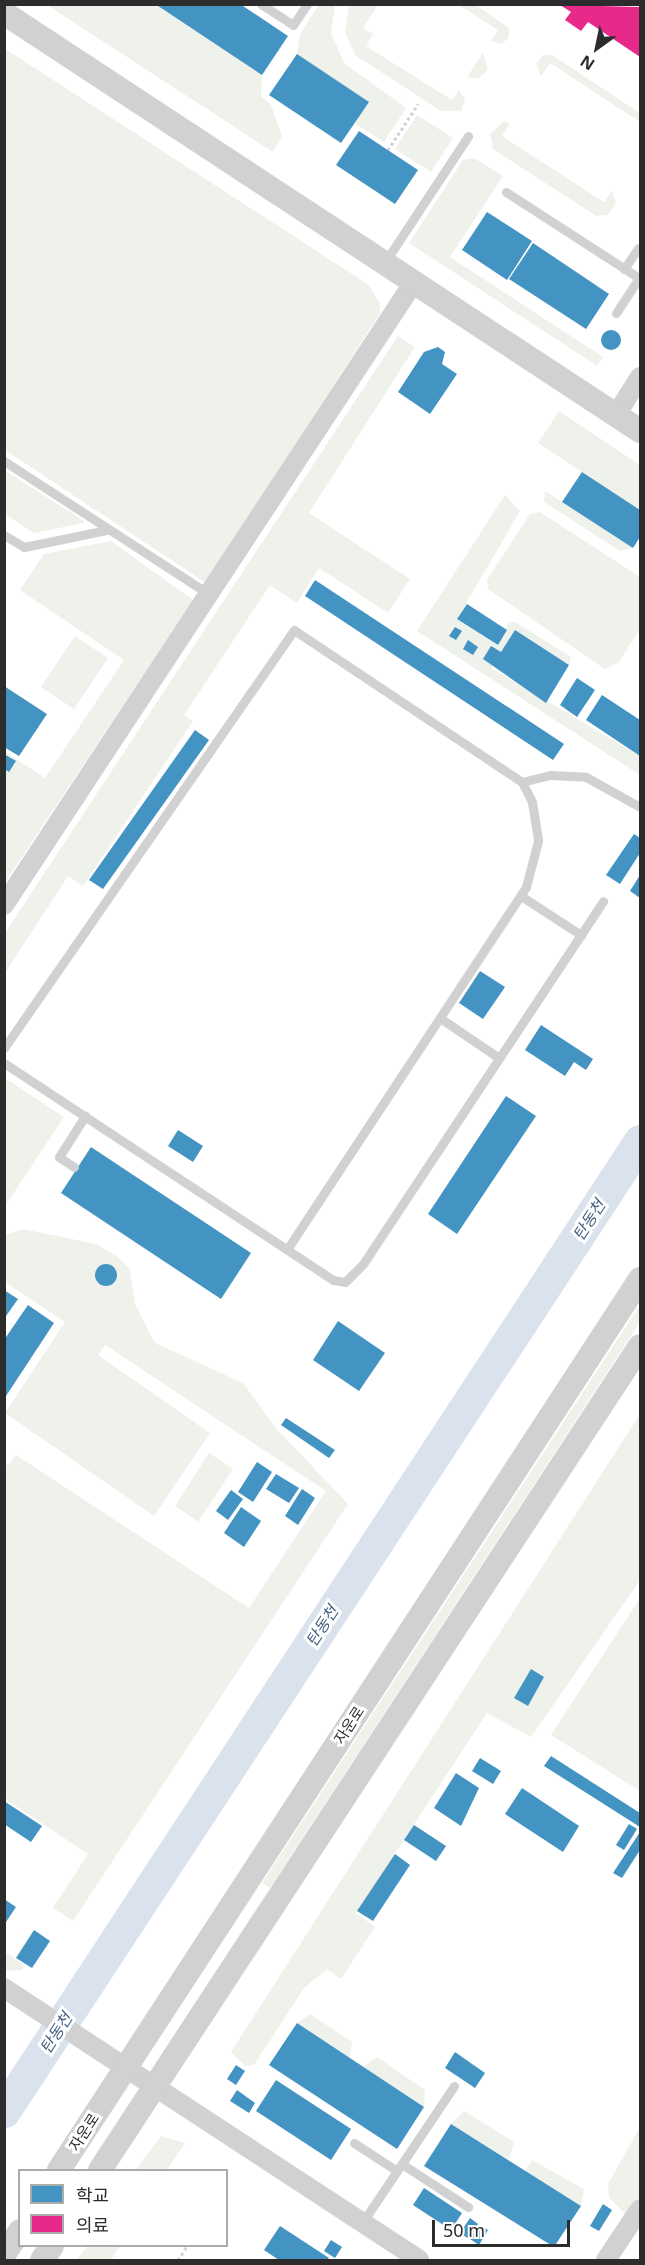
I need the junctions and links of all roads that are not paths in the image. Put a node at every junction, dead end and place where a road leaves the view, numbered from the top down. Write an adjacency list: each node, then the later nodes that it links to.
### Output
1 (261, 4): 2 (lane)
2 (307, 4)
3 (4, 13): 7 (street)
4 (468, 136): 7 (lane)
5 (506, 192): 8 (lane)
6 (638, 248): 8 (lane)
7 (384, 263): 9 (street)
8 (624, 269): 10 (lane)
9 (414, 282): 12 (street); 17 (street)
10 (616, 313)
11 (640, 377): 12 (street)
12 (616, 415): 13 (street)
13 (640, 431)
14 (4, 462): 15 (lane)
15 (107, 530): 16 (lane); 17 (lane)
16 (4, 535)
17 (209, 594): 22 (street)
18 (522, 782): 19 (lane); 20 (lane); 25 (lane)
19 (640, 807)
20 (521, 896): 23 (lane); 24 (lane)
21 (603, 901): 23 (lane)
22 (4, 905)
23 (581, 935): 26 (lane)
24 (440, 1018): 26 (lane); 30 (lane)
25 (4, 1048)
26 (499, 1058): 30 (lane)
27 (4, 1063): 28 (lane)
28 (85, 1116): 29 (lane); 30 (lane)
29 (75, 1167)
30 (287, 1249)
31 (640, 1280): 34 (street, 자운로)
32 (640, 1346): 36 (street)
33 (4, 1988): 34 (street)
34 (125, 2069): 36 (street); 39 (street, 자운로)
35 (454, 2086): 38 (lane)
36 (154, 2088): 40 (street); 43 (street)
37 (354, 2143): 38 (lane)
38 (399, 2168): 41 (lane); 43 (lane)
39 (60, 2169)
40 (101, 2169)
41 (468, 2207)
42 (640, 2209): 49 (street)
43 (362, 2223): 48 (street)
44 (18, 2234): 46 (street)
45 (51, 2247): 47 (street)
46 (4, 2253)
47 (42, 2260)
48 (419, 2260)
49 (606, 2260)

